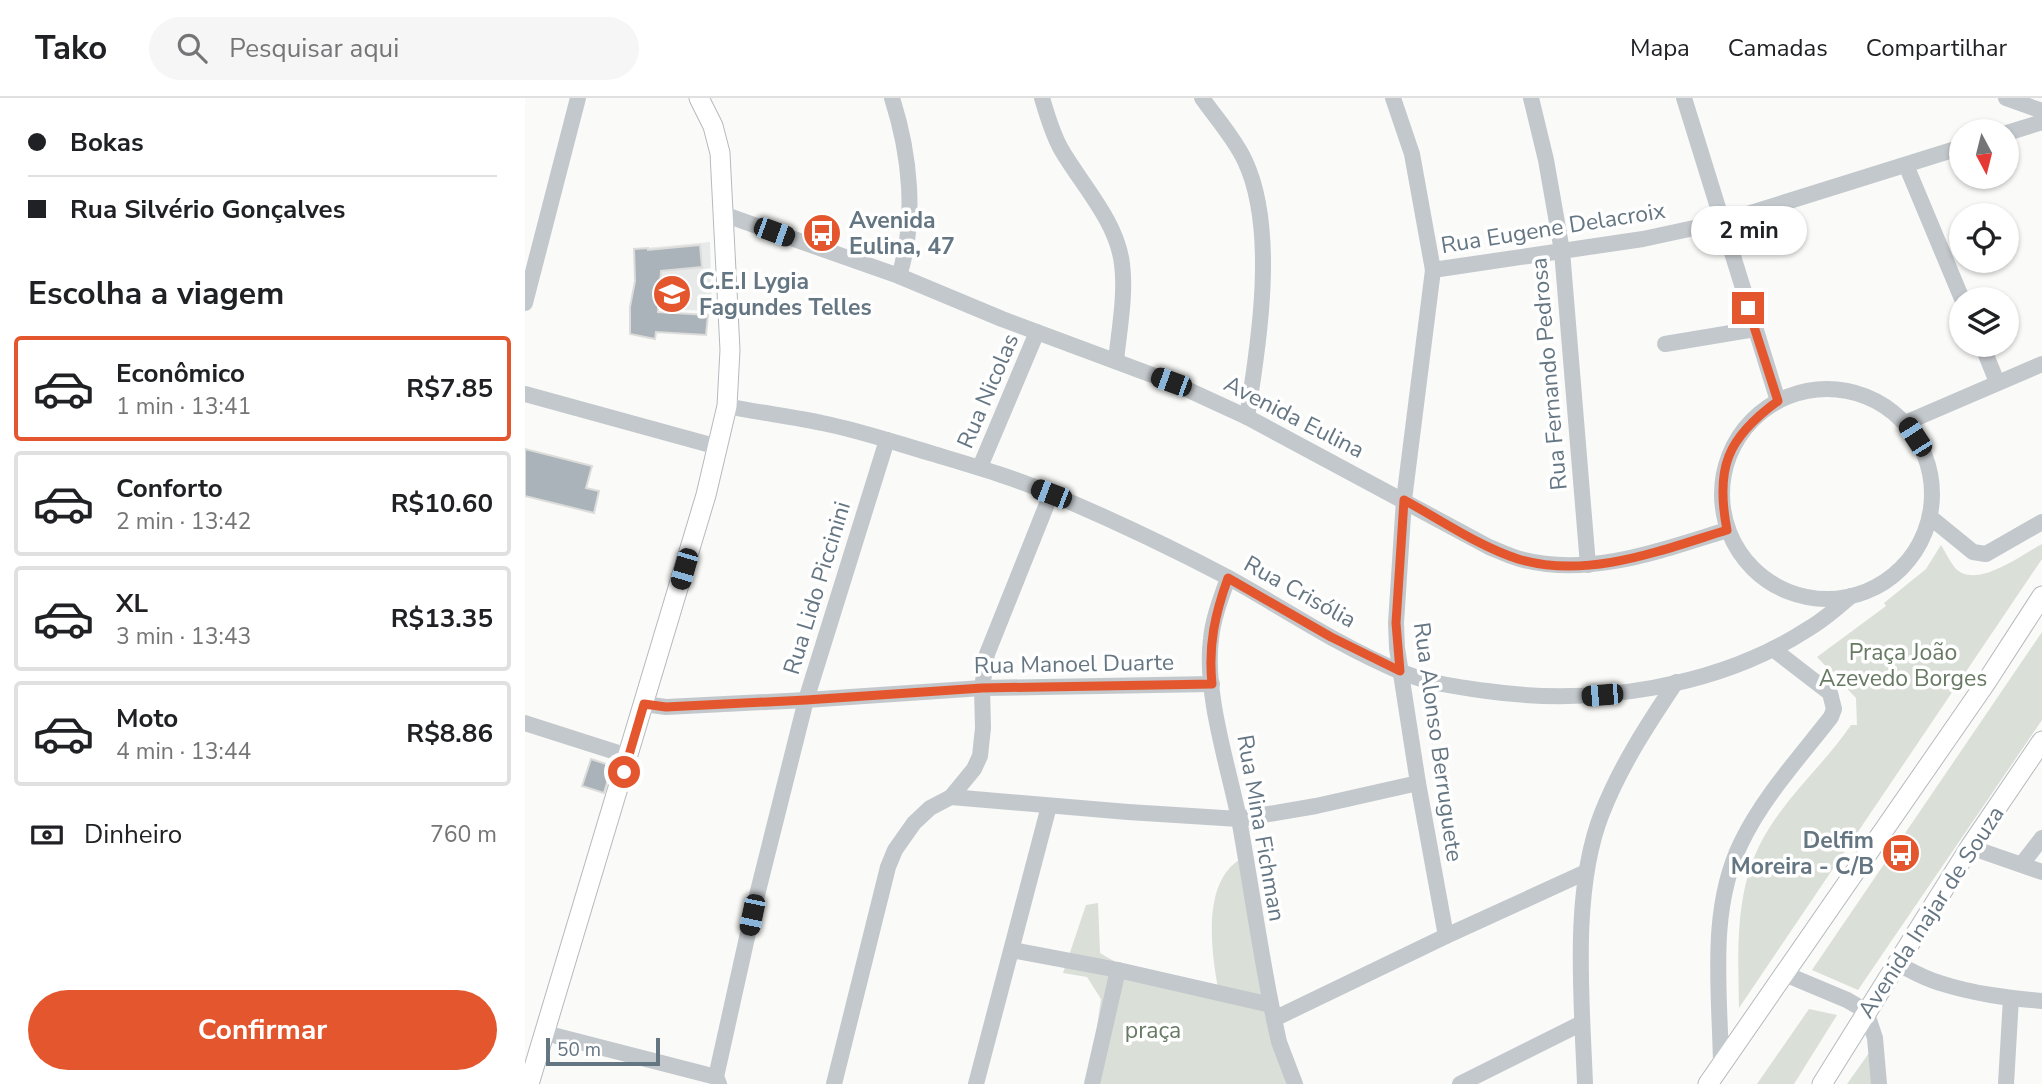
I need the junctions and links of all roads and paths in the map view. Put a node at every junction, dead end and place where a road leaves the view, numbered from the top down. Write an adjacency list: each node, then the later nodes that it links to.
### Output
1 (578, 98): 21 (street)
2 (699, 98): 15 (main road)
3 (892, 98): 19 (street)
4 (1042, 98): 26 (street)
5 (1202, 98): 32 (street)
6 (1393, 98): 18 (street, Rua Alonso Berruguete)
7 (1531, 98): 17 (street, Rua Fernando Pedrosa)
8 (1683, 98): 16 (street)
9 (2006, 98): 10 (street)
10 (2042, 111)
11 (2042, 122): 12 (street)
12 (2019, 129)
13 (1949, 151): 14 (street, Rua Eugene Delacroix)
14 (1906, 165): 16 (street, Rua Eugene Delacroix); 20 (street)
15 (723, 214): 19 (street, Avenida Eulina); 31 (main road)
16 (1722, 222): 17 (street, Rua Eugene Delacroix); 22 (street)
17 (1562, 251): 18 (street, Rua Eugene Delacroix); 42 (street, Rua Fernando Pedrosa)
18 (1433, 270): 38 (street, Rua Alonso Berruguete)
19 (899, 276): 23 (street, Avenida Eulina)
20 (1957, 287)
21 (525, 303)
22 (1755, 329): 24 (street); 30 (street)
23 (1037, 332): 26 (street, Avenida Eulina); 36 (street, Rua Nicolas)
24 (1665, 344)
25 (1987, 357): 28 (street)
26 (1116, 361): 32 (street, Avenida Eulina)
27 (2042, 364): 28 (street)
28 (1997, 382): 33 (street)
29 (525, 394): 35 (street)
30 (1778, 401): 33 (street); 41 (street)
31 (727, 406): 34 (street, Rua Crisólia); 35 (main road)
32 (1247, 417): 38 (street, Avenida Eulina)
33 (1905, 424): 39 (street)
34 (887, 440): 36 (street, Rua Crisólia); 51 (street, Rua Lido Piccinini)
35 (718, 447): 52 (main road)
36 (980, 467): 37 (street, Rua Crisólia)
37 (1051, 494): 43 (street, Rua Crisólia); 50 (street)
38 (1404, 500): 42 (street, Avenida Eulina); 47 (street, Rua Alonso Berruguete)
39 (1930, 517): 40 (street); 44 (street)
40 (2042, 522)
41 (1727, 530): 42 (street, Avenida Eulina); 44 (street)
42 (1588, 565)
43 (1228, 578): 47 (street, Rua Crisólia); 49 (street, Rua Mina Fichman)
44 (1851, 596): 46 (street, Rua Crisólia)
45 (2042, 596): 69 (main road)
46 (1773, 649): 48 (street, Rua Crisólia); 76 (street)
47 (1400, 671): 48 (street, Rua Crisólia); 56 (street, Rua Alonso Berruguete)
48 (1677, 682): 63 (street)
49 (1212, 684): 50 (street, Rua Manoel Duarte); 59 (street, Rua Mina Fichman)
50 (982, 688): 51 (street, Rua Manoel Duarte); 57 (street)
51 (806, 700): 52 (street, Rua Manoel Duarte); 77 (street, Rua Lido Piccinini)
52 (644, 704): 55 (main road)
53 (525, 723): 55 (street)
54 (2042, 741): 61 (main road, Avenida Inajar de Souza)
55 (628, 756): 75 (main road)
56 (1418, 783): 59 (street); 65 (street, Rua Alonso Berruguete)
57 (951, 797): 58 (street); 79 (street)
58 (1049, 806): 59 (street); 66 (street)
59 (1239, 819): 73 (street, Rua Mina Fichman)
60 (2042, 838): 62 (street)
61 (1970, 847): 62 (street); 67 (main road, Avenida Inajar de Souza)
62 (2022, 864): 64 (street)
63 (1586, 872): 65 (street); 74 (street)
64 (2042, 872)
65 (1446, 936): 73 (street)
66 (1012, 950): 68 (street); 80 (street)
67 (1896, 963): 70 (street); 72 (main road, Avenida Inajar de Souza)
68 (1118, 970): 73 (street); 81 (street)
69 (1785, 974): 72 (street); 76 (main road)
70 (2011, 998): 71 (street); 88 (street)
71 (2042, 1001)
72 (1866, 1011): 86 (main road, Avenida Inajar de Souza); 87 (street)
73 (1272, 1012): 82 (street, Rua Mina Fichman)
74 (1582, 1023): 83 (street); 84 (street)
75 (545, 1033): 77 (street); 78 (main road)
76 (1721, 1065): 85 (main road)
77 (718, 1081)
78 (529, 1084)
79 (834, 1084)
80 (976, 1084)
81 (1092, 1084)
82 (1295, 1084)
83 (1460, 1084)
84 (1585, 1084)
85 (1708, 1084)
86 (1822, 1084)
87 (1879, 1084)
88 (2006, 1084)

